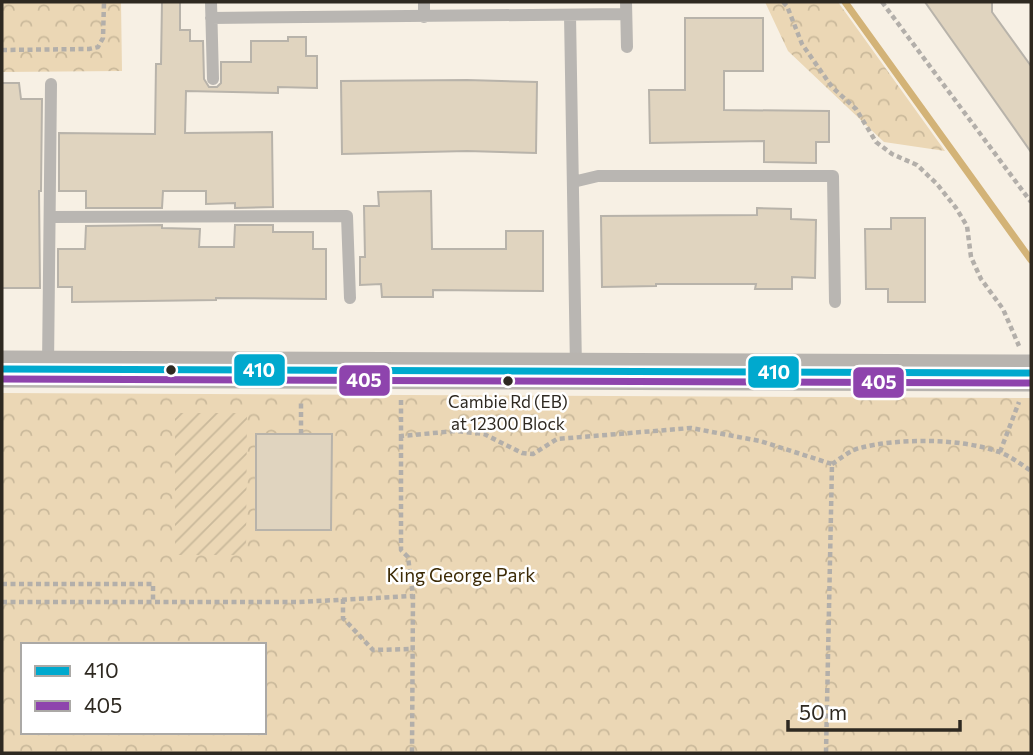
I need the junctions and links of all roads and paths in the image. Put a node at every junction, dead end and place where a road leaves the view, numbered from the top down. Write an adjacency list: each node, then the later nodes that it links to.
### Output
1 (104, 2): 11 (path)
2 (211, 2): 9 (lane)
3 (424, 2): 8 (lane)
4 (783, 2): 22 (path)
5 (882, 2): 15 (path)
6 (626, 8): 7 (lane); 10 (lane)
7 (570, 15): 8 (lane); 14 (lane)
8 (424, 17): 9 (lane)
9 (211, 18): 12 (lane)
10 (627, 47)
11 (2, 50)
12 (213, 79)
13 (51, 84): 16 (lane)
14 (573, 182): 18 (lane); 21 (lane)
15 (1031, 202)
16 (50, 216): 17 (lane); 20 (lane)
17 (350, 298)
18 (835, 302)
19 (2, 369): 20 (main road)
20 (48, 369): 21 (main road)
21 (576, 372): 22 (main road)
22 (1023, 374): 27 (path)
23 (301, 400): 25 (path)
24 (401, 400): 26 (path)
25 (301, 434)
26 (401, 436): 28 (path); 31 (path)
27 (1000, 452): 28 (path); 29 (path)
28 (832, 464): 37 (path)
29 (1031, 471)
30 (2, 584): 34 (path)
31 (413, 596): 32 (path); 35 (path)
32 (343, 598): 34 (path); 35 (path)
33 (2, 602): 34 (path)
34 (153, 602)
35 (413, 649): 36 (path)
36 (412, 753)
37 (826, 753)

